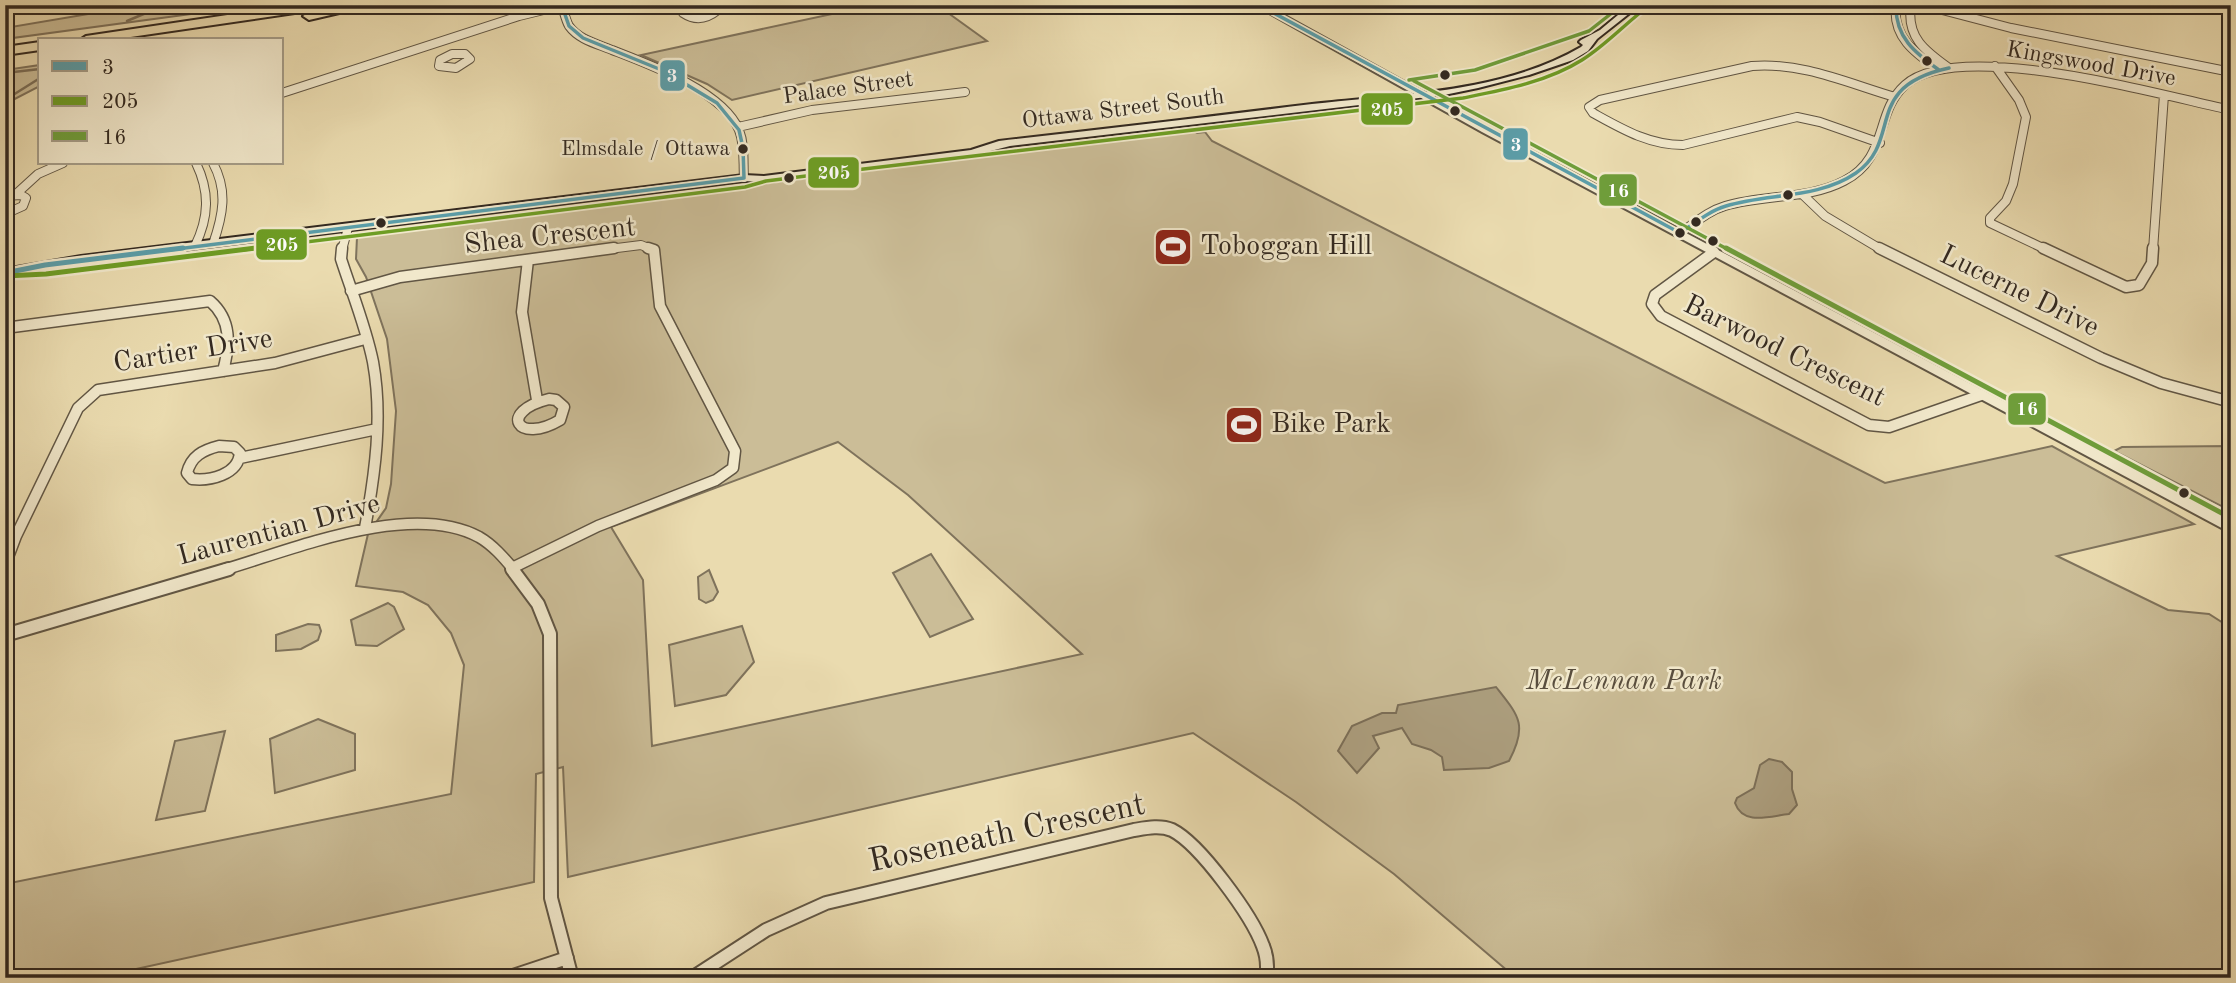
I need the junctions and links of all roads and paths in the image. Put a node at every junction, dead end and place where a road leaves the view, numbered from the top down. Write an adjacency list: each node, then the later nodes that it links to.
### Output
1 (13, 5): 12 (street)
2 (322, 5): 15 (highway)
3 (368, 5): 16 (highway)
4 (563, 5): 17 (street); 35 (street)
5 (690, 5): 6 (street)
6 (715, 5)
7 (1259, 5): 31 (street)
8 (1636, 5): 31 (main road, Ottawa Street South)
9 (1896, 5): 13 (street)
10 (1910, 5): 14 (street)
11 (1923, 5): 28 (street)
12 (5, 6)
13 (1894, 20): 14 (street); 19 (street)
14 (1908, 22): 20 (street)
15 (99, 38)
16 (164, 38)
17 (440, 42): 22 (street); 29 (street)
18 (38, 46): 21 (highway)
19 (1909, 47): 20 (street); 27 (street)
20 (1922, 47): 26 (street)
21 (5, 51)
22 (452, 54)
23 (38, 55): 24 (highway)
24 (5, 60)
25 (1995, 66): 26 (street, Kingswood Drive); 32 (street, Kingswood Drive); 32 (street)
26 (1949, 68): 27 (street, Kingswood Drive)
27 (1939, 70): 33 (street, Kingswood Drive)
28 (2231, 72)
29 (284, 92)
30 (965, 92): 35 (street, Palace Street)
31 (1415, 92): 40 (main road, Ottawa Street South); 46 (street)
32 (2164, 95): 34 (street, Kingswood Drive)
33 (1895, 97): 36 (street); 36 (street)
34 (2231, 110)
35 (738, 127): 40 (street)
36 (1880, 143): 41 (street)
37 (61, 164): 42 (street)
38 (197, 164): 48 (street)
39 (213, 164): 47 (street)
40 (744, 178): 45 (main road, Ottawa Street South)
41 (1802, 194): 46 (street); 60 (street, Lucerne Drive)
42 (15, 195): 43 (street); 44 (street)
43 (5, 196)
44 (5, 214)
45 (348, 228): 47 (main road, Ottawa Street South); 54 (street)
46 (1679, 233): 49 (street)
47 (213, 244): 48 (main road, Ottawa Street South)
48 (195, 246): 51 (main road, Ottawa Street South)
49 (1714, 252): 58 (street); 58 (street, Barwood Crescent)
50 (528, 260): 54 (street, Shea Crescent); 59 (street); 67 (street, Shea Crescent)
51 (45, 265): 52 (main road); 53 (main road)
52 (5, 267)
53 (5, 273)
54 (351, 291): 56 (street)
55 (5, 328): 57 (street)
56 (366, 339): 57 (street, Cartier Drive); 61 (street)
57 (223, 371): 65 (street, Cartier Drive)
58 (1981, 395): 64 (street)
59 (537, 400): 59 (street)
60 (2231, 402)
61 (377, 429): 62 (street); 63 (street)
62 (240, 458): 62 (street)
63 (365, 528): 67 (street, Laurentian Drive); 68 (street, Laurentian Drive)
64 (2231, 528)
65 (11, 537): 66 (street, Cartier Drive)
66 (5, 565)
67 (512, 568): 69 (street, Laurentian Drive)
68 (5, 635)
69 (567, 958): 70 (street); 71 (street, Laurentian Drive)
70 (507, 978)
71 (572, 978)
72 (692, 978): 73 (street, Roseneath Crescent)
73 (1266, 978)

